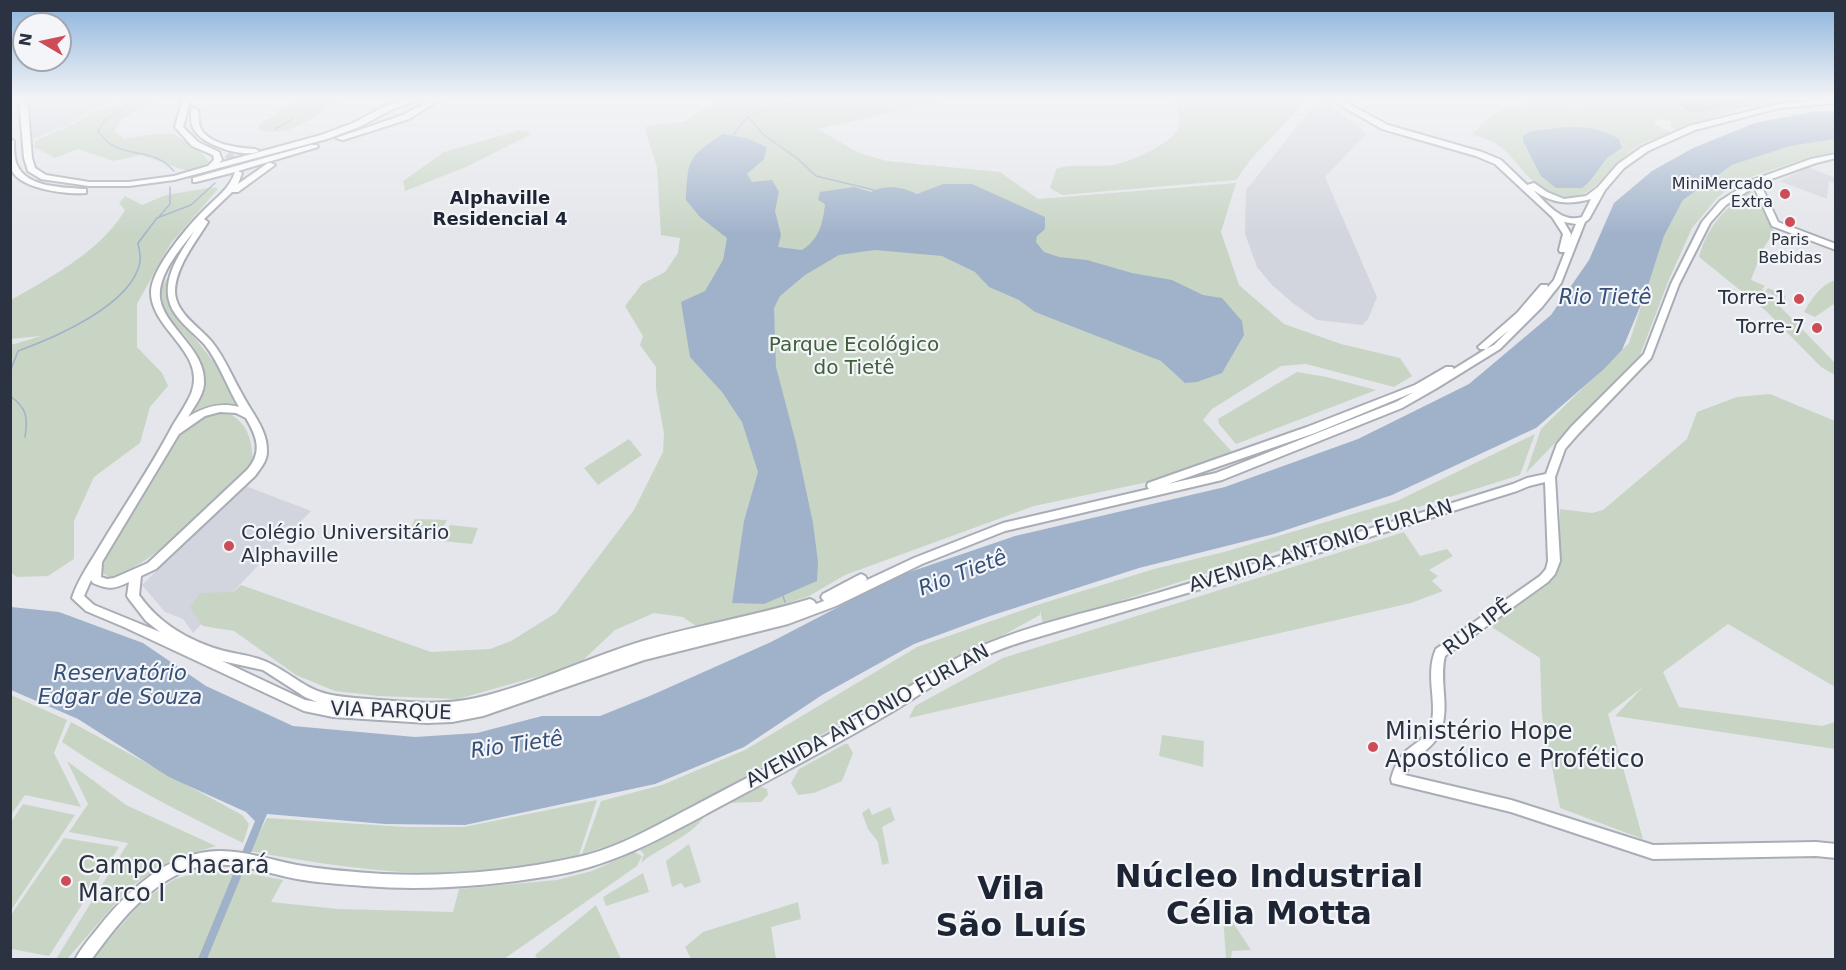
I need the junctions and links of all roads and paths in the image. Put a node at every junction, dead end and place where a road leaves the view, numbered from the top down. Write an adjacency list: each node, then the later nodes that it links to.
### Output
1 (10, 143): 17 (main road)
2 (27, 143): 17 (main road)
3 (198, 143): 17 (main road)
4 (206, 143): 13 (main road)
5 (220, 143): 12 (main road)
6 (311, 143): 11 (main road)
7 (313, 143): 11 (main road)
8 (1441, 143): 22 (main road)
9 (1455, 143): 21 (main road)
10 (1659, 143): 20 (main road)
11 (307, 145): 12 (main road); 14 (main road); 14 (main road); 24 (main road)
12 (279, 148): 17 (main road)
13 (228, 154)
14 (293, 154): 16 (main road)
15 (1836, 156): 18 (main road)
16 (239, 171): 17 (main road); 24 (main road)
17 (210, 174): 24 (main road)
18 (1761, 187): 19 (main road); 19 (main road); 25 (main road)
19 (1745, 188): 29 (main road)
20 (1601, 189): 21 (main road); 23 (main road)
21 (1564, 201): 22 (main road); 23 (main road)
22 (1554, 213): 23 (main road); 28 (main road)
23 (1584, 218): 31 (main road)
24 (191, 236): 26 (main road); 27 (main road)
25 (1836, 247)
26 (248, 415): 27 (main road); 37 (main road)
27 (175, 433): 36 (main road)
28 (1241, 454): 30 (main road); 31 (main road)
29 (1555, 461): 33 (main road); 34 (main road)
30 (1209, 465): 32 (main road); 38 (main road)
31 (1248, 465): 32 (main road)
32 (1218, 477): 38 (main road)
33 (1550, 477): 34 (main road, AVENIDA ANTONIO FURLAN); 35 (main road, RUA IPÊ)
34 (1522, 485): 35 (main road); 42 (main road, AVENIDA ANTONIO FURLAN)
35 (1551, 493): 41 (main road, RUA IPÊ)
36 (98, 560): 37 (main road); 40 (main road, VIA PARQUE)
37 (136, 575): 39 (main road, VIA PARQUE)
38 (787, 615): 39 (main road, VIA PARQUE); 40 (main road, VIA PARQUE)
39 (265, 665): 40 (main road)
40 (247, 680)
41 (1836, 851)
42 (82, 960)

